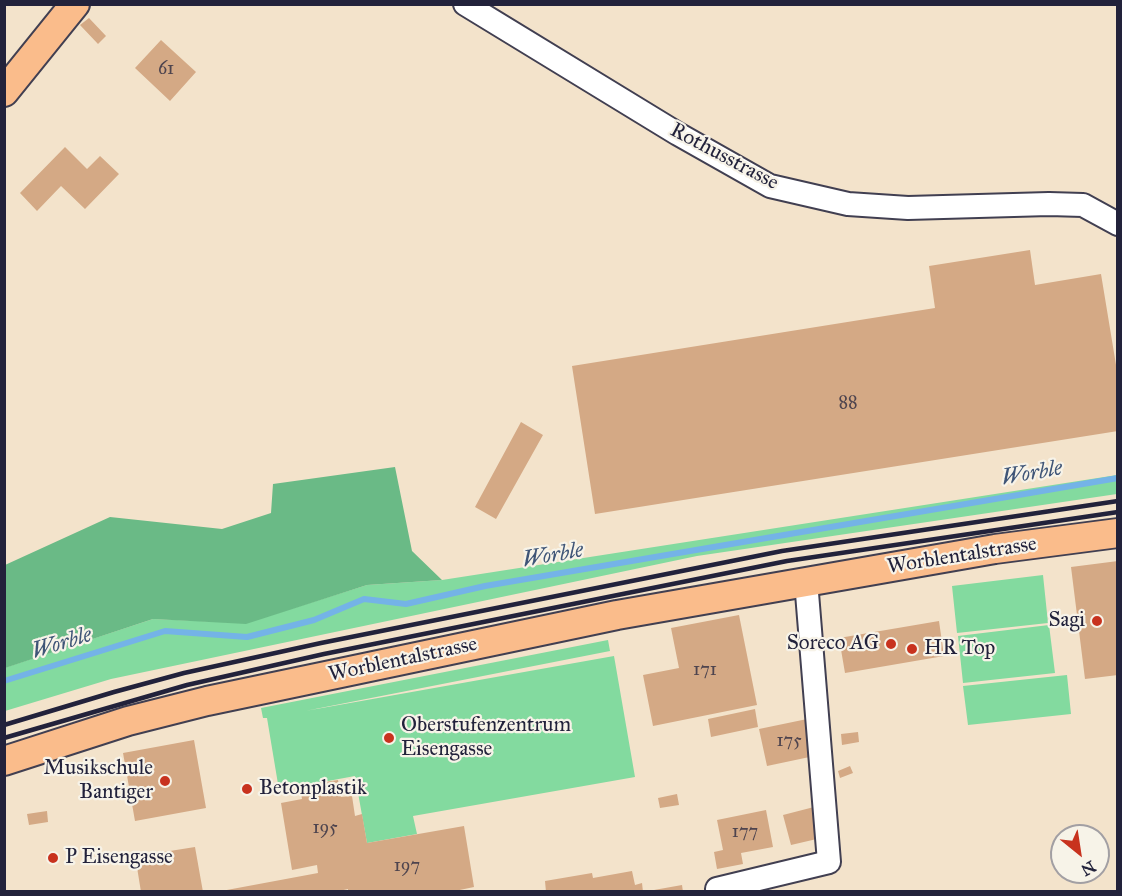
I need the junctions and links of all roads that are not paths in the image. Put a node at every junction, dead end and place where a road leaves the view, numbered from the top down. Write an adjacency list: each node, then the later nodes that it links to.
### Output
1 (75, 4): 3 (main road)
2 (465, 4): 4 (street, Rothusstrasse)
3 (4, 92)
4 (1118, 224)
5 (1118, 533): 6 (main road, Worblentalstrasse)
6 (806, 581): 7 (main road, Worblentalstrasse); 8 (street)
7 (4, 761)
8 (717, 889)

